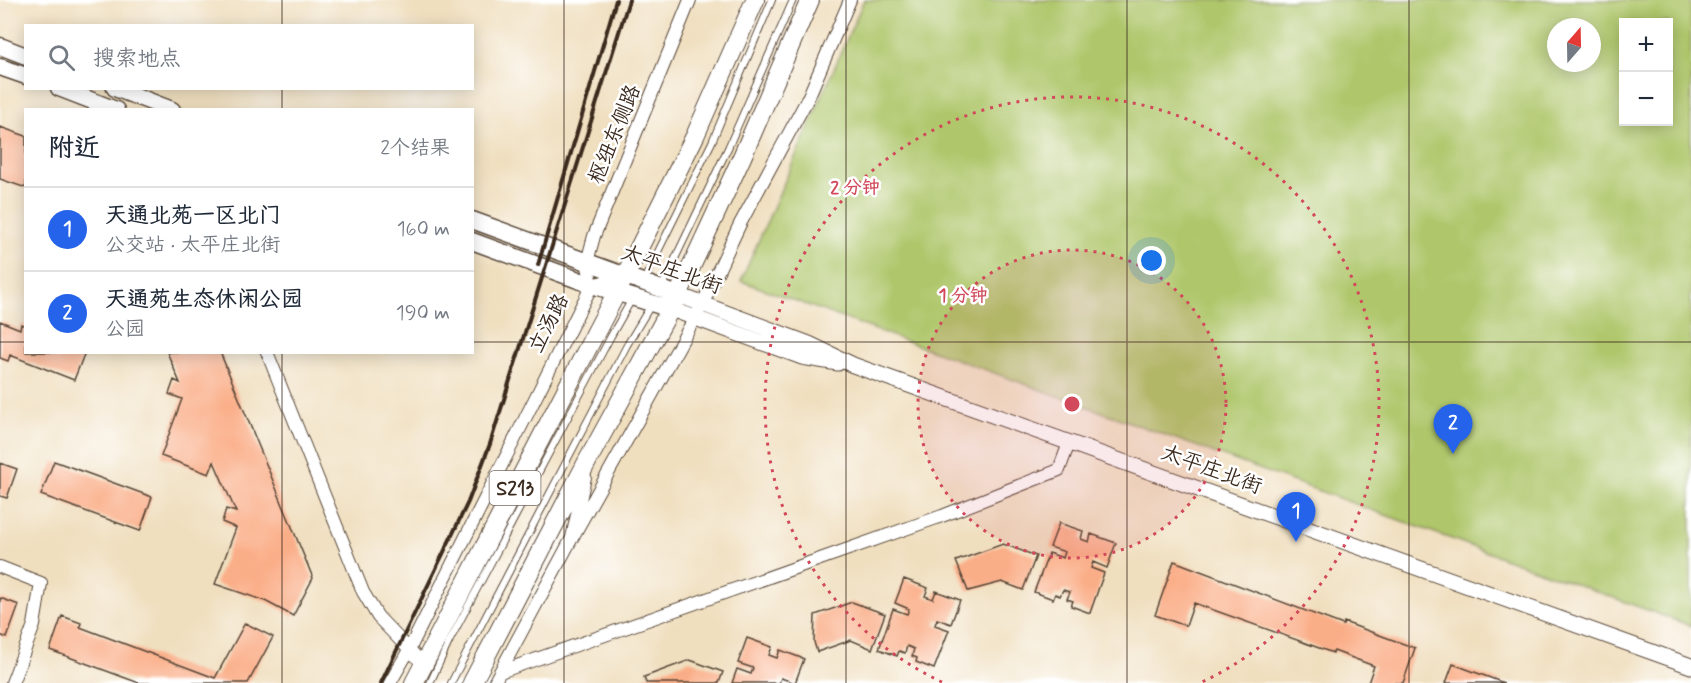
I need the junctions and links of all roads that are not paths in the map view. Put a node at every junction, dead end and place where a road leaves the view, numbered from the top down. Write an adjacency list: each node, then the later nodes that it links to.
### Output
1 (690, 0): 17 (street, 枢纽东侧路)
2 (755, 0): 19 (main road, S213)
3 (772, 0): 19 (lane)
4 (793, 0): 20 (lane)
5 (810, 0): 21 (main road, S213)
6 (850, 0): 22 (street)
7 (0, 46): 8 (main road)
8 (24, 55)
9 (0, 67): 10 (main road)
10 (24, 75)
11 (63, 90): 13 (main road)
12 (120, 90): 14 (main road)
13 (111, 108)
14 (167, 108)
15 (474, 221): 17 (main road, 太平庄北街)
16 (474, 242): 18 (main road, 太平庄北街)
17 (587, 262): 18 (street, 枢纽东侧路); 19 (main road, 太平庄北街)
18 (592, 285): 19 (main road, 太平庄北街); 28 (street, 立汤路 / S213)
19 (629, 287): 20 (main road, 太平庄北街); 29 (main road, S213); 35 (lane)
20 (656, 296): 21 (main road, 太平庄北街); 36 (lane)
21 (674, 302): 22 (street, 太平庄北街); 25 (main road, S213)
22 (699, 311): 24 (street, 太平庄北街); 26 (street)
23 (268, 354): 28 (street)
24 (1069, 443): 30 (street, 太平庄北街); 31 (street)
25 (588, 460): 26 (street, S213); 37 (main road, S213)
26 (572, 538): 31 (street, S213)
27 (0, 567): 32 (street)
28 (409, 650): 29 (street); 33 (street, 立汤路 / S213)
29 (424, 665): 34 (main road, S213)
30 (1691, 666)
31 (497, 678)
32 (12, 683)
33 (390, 683)
34 (414, 683)
35 (430, 683)
36 (451, 683)
37 (472, 683)

